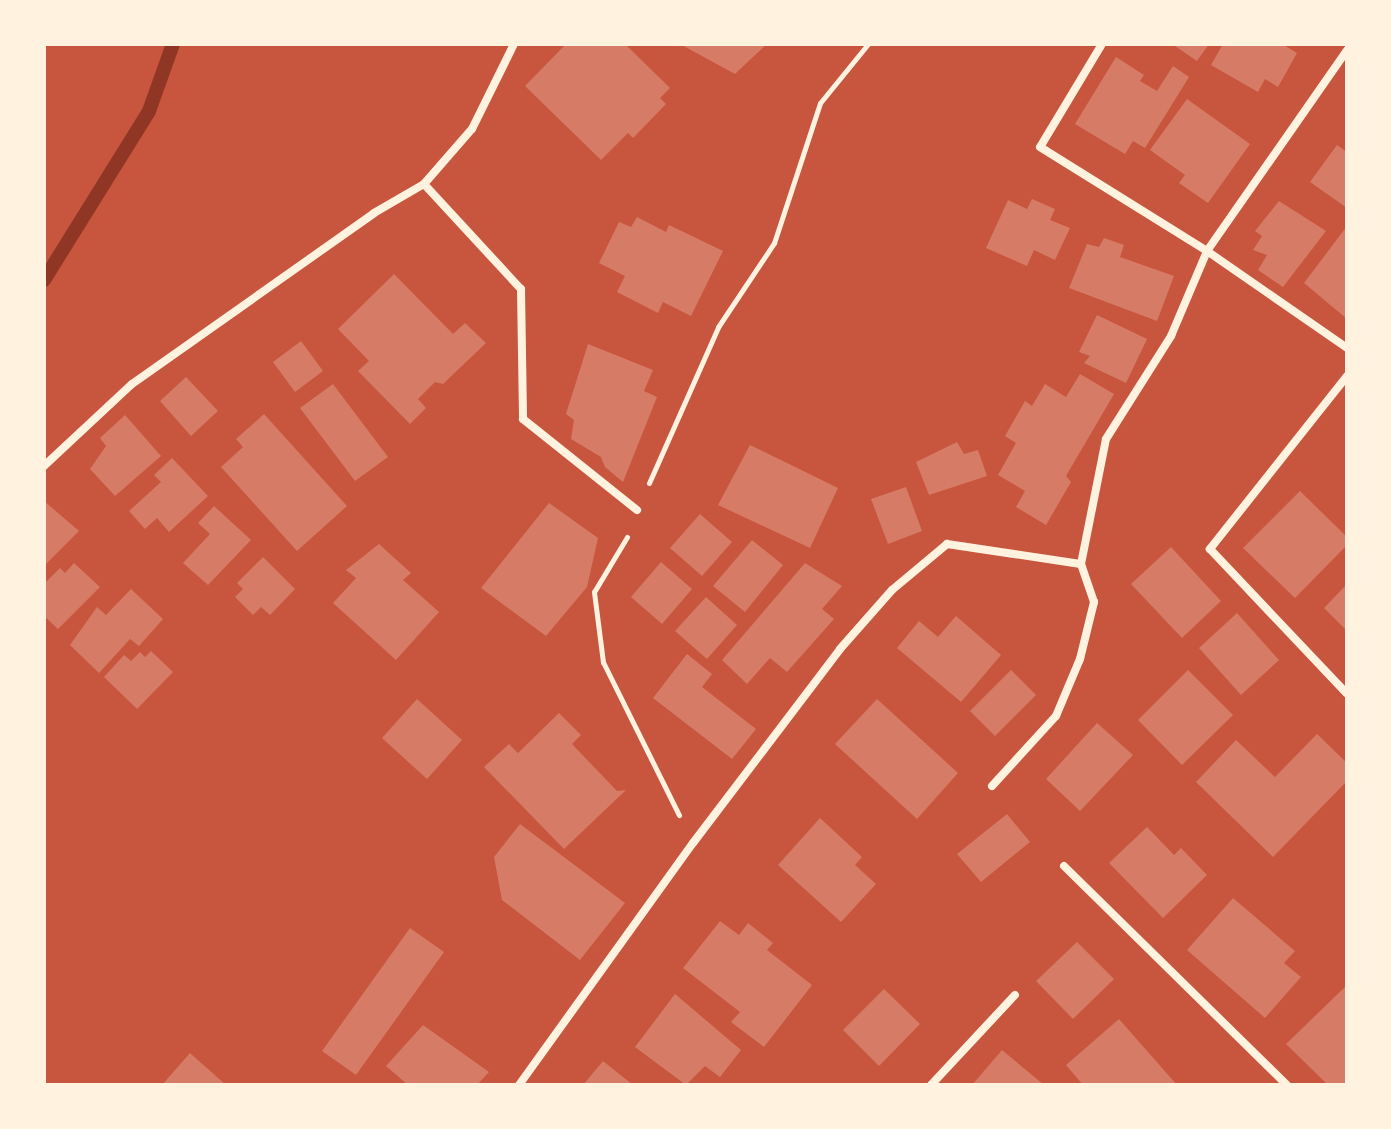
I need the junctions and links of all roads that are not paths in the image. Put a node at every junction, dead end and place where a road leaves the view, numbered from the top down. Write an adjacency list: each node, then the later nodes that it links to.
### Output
1 (514, 44): 4 (street)
2 (1102, 44): 5 (street)
3 (1347, 50): 5 (street)
4 (424, 184): 8 (street); 9 (street)
5 (1207, 251): 6 (street); 10 (street)
6 (1347, 348)
7 (1347, 376): 11 (street)
8 (44, 466)
9 (637, 510)
10 (1081, 564): 12 (street); 15 (street)
11 (1347, 694)
12 (992, 786)
13 (1064, 866): 17 (street)
14 (1015, 995): 16 (street)
15 (519, 1085)
16 (931, 1085)
17 (1287, 1085)

